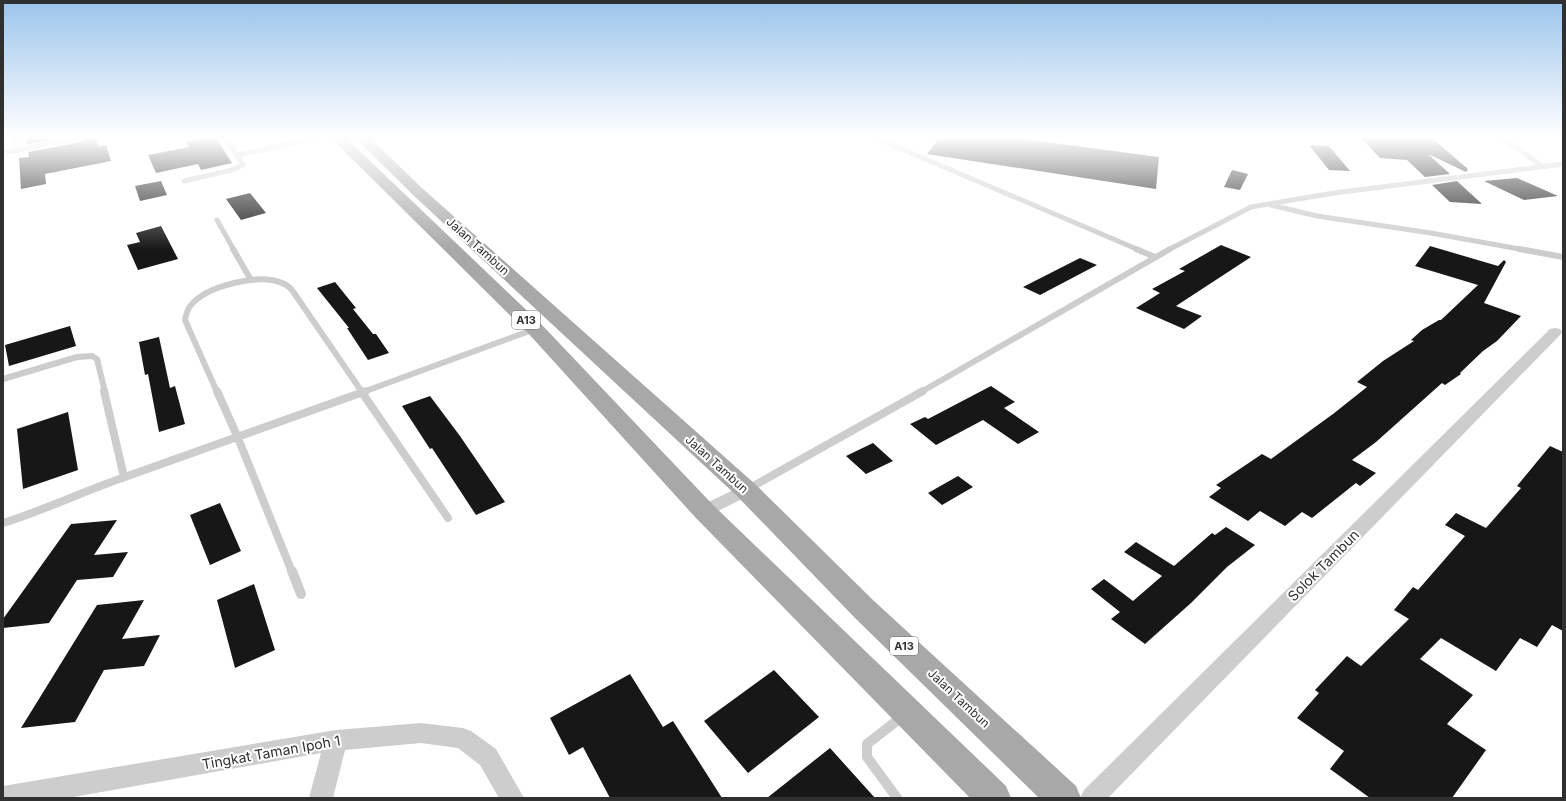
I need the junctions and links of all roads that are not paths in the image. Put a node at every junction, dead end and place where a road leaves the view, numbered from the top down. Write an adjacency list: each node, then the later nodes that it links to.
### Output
1 (209, 175): 6 (lane)
2 (377, 175): 12 (main road, Jalan Tambun / A13)
3 (400, 175): 18 (main road, Jalan Tambun / A13)
4 (964, 175): 9 (lane)
5 (1470, 175): 7 (lane)
6 (184, 181)
7 (1266, 204): 9 (lane); 10 (lane)
8 (217, 220): 11 (lane)
9 (1155, 257): 18 (lane)
10 (1563, 257)
11 (251, 280): 15 (lane); 16 (lane)
12 (535, 329): 15 (lane); 19 (main road, Jalan Tambun / A13)
13 (1555, 332): 32 (street, Solok Tambun)
14 (3, 379): 17 (lane)
15 (361, 393): 16 (lane); 20 (lane)
16 (238, 438): 17 (lane); 22 (lane)
17 (124, 477): 21 (lane)
18 (746, 490): 19 (street); 31 (main road, Jalan Tambun / A13)
19 (704, 511): 23 (main road, Jalan Tambun / A13)
20 (448, 518)
21 (3, 523)
22 (301, 594)
23 (908, 712): 29 (lane); 30 (main road, Jalan Tambun / A13)
24 (336, 740): 25 (street, Tingkat Taman Ipoh 1); 27 (street); 28 (street, Tingkat Taman Ipoh 1)
25 (44, 795): 26 (street, Tingkat Taman Ipoh 1)
26 (3, 798)
27 (321, 798)
28 (512, 798)
29 (897, 798)
30 (994, 798)
31 (1064, 798)
32 (1092, 798)

